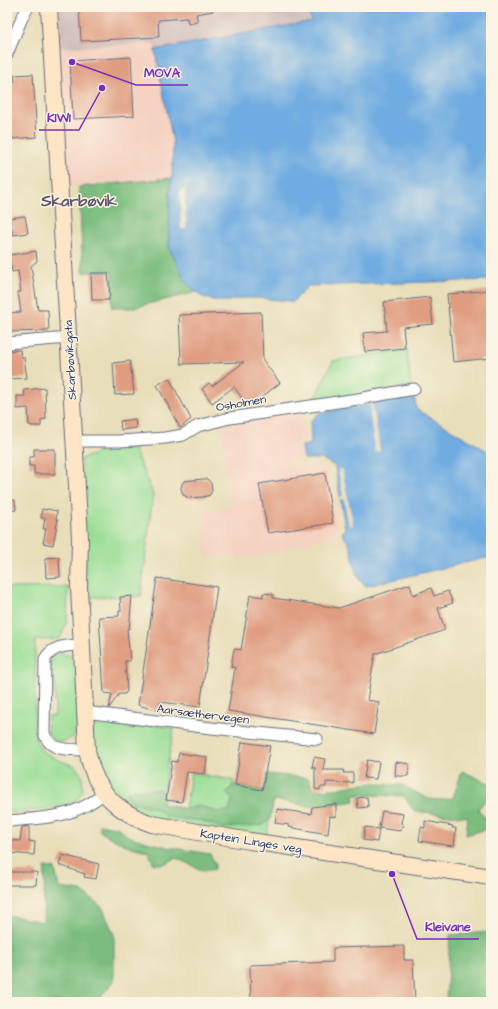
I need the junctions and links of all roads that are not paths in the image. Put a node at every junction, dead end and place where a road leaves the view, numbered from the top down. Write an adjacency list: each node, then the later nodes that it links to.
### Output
1 (28, 7): 3 (street)
2 (50, 7): 4 (main road, Skarbøvikgata)
3 (7, 54)
4 (69, 338): 5 (street); 7 (main road, Skarbøvikgata)
5 (7, 343)
6 (414, 389): 7 (street, Osholmen)
7 (74, 442): 8 (main road, Skarbøvikgata)
8 (81, 645): 9 (main road, Skarbøvikgata); 11 (street)
9 (85, 712): 10 (street, Aarsæthervegen); 11 (main road, Kaptein Linges veg)
10 (317, 739)
11 (87, 750): 12 (main road, Kaptein Linges veg)
12 (104, 793): 13 (street); 14 (main road, Kaptein Linges veg)
13 (7, 821)
14 (491, 877)

